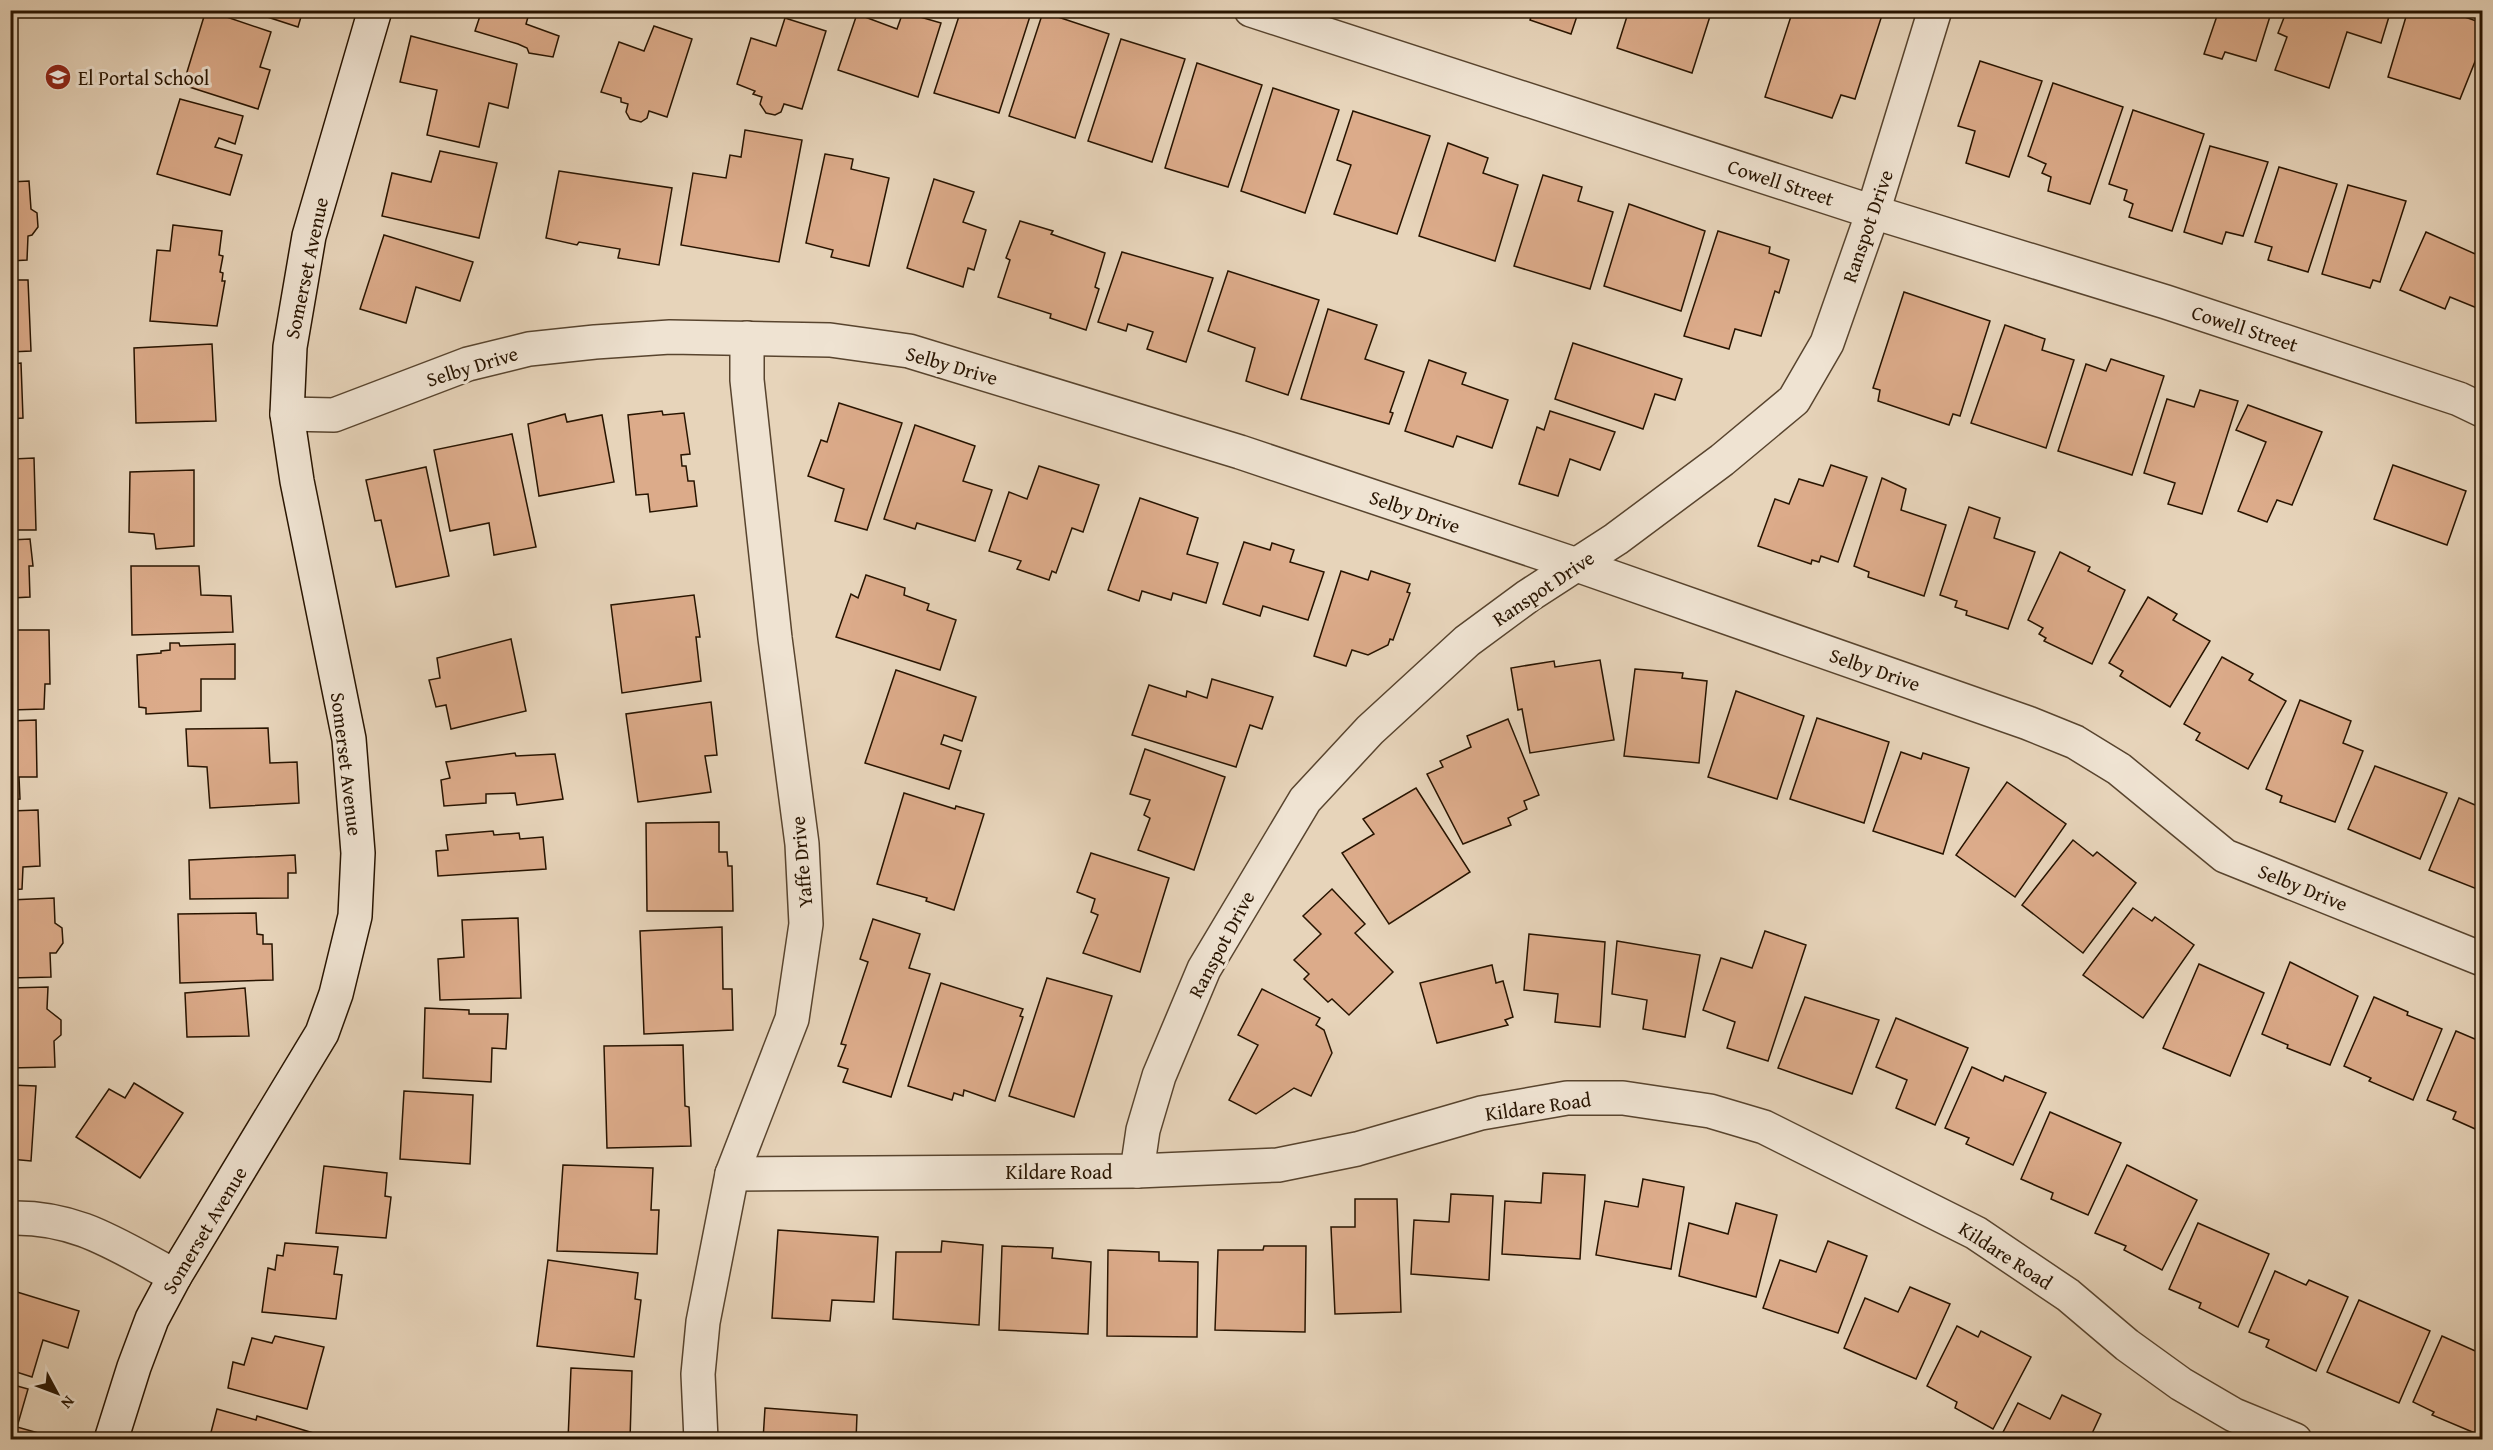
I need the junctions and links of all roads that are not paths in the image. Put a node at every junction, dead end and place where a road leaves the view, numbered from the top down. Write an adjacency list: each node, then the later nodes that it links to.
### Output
1 (375, 10): 7 (street, Somerset Avenue)
2 (1251, 10): 4 (street, Cowell Street)
3 (1935, 10): 4 (street, Ranspot Drive)
4 (1873, 212): 6 (street, Cowell Street); 8 (street, Ranspot Drive)
5 (747, 339): 7 (street, Selby Drive); 8 (street, Selby Drive); 11 (street, Yaffe Drive)
6 (2482, 410)
7 (287, 414): 13 (street, Somerset Avenue)
8 (1577, 565): 9 (street, Selby Drive); 10 (street, Ranspot Drive)
9 (2482, 959)
10 (1137, 1170): 11 (street, Kildare Road); 16 (street, Kildare Road)
11 (732, 1174): 15 (street, Yaffe Drive)
12 (10, 1218): 13 (street)
13 (175, 1276): 14 (street, Somerset Avenue)
14 (111, 1440)
15 (701, 1440)
16 (2295, 1440)

